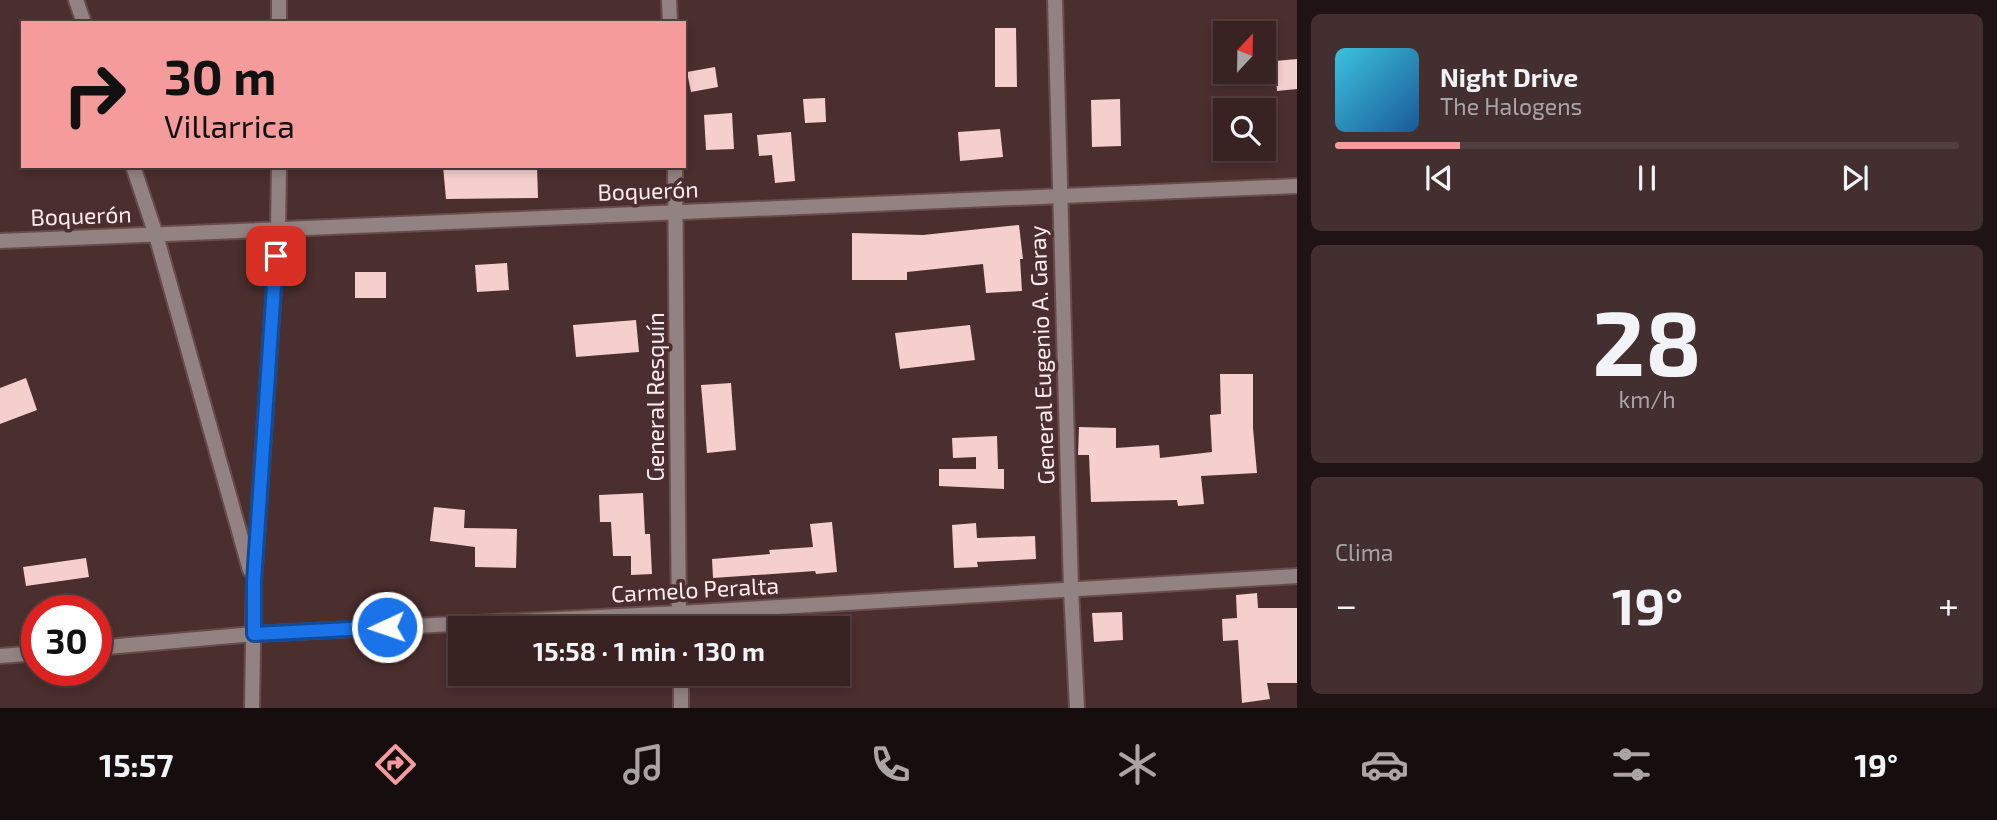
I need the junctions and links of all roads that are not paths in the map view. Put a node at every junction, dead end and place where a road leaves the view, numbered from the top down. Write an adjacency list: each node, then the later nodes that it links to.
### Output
1 (76, 0): 5 (street)
2 (279, 0): 6 (street)
3 (669, 0): 7 (street)
4 (1055, 0): 12 (street, General Eugenio A. Garay)
5 (83, 21)
6 (279, 21)
7 (670, 21)
8 (134, 168): 15 (street)
9 (279, 168): 14 (street)
10 (675, 168): 13 (street, General Resquín)
11 (1297, 186): 12 (street, Boquerón)
12 (1059, 197): 13 (street, Boquerón); 19 (street, General Eugenio A. Garay)
13 (677, 212): 14 (street, Boquerón); 20 (street, General Resquín)
14 (278, 229): 15 (street, Boquerón); 18 (street)
15 (156, 234): 16 (street, Boquerón); 18 (street)
16 (0, 241)
17 (1297, 576): 19 (street, Carmelo Peralta)
18 (254, 581): 22 (street)
19 (1071, 589): 20 (street, Carmelo Peralta); 29 (street, General Eugenio A. Garay)
20 (679, 613): 21 (street, General Resquín); 22 (street, Carmelo Peralta)
21 (679, 616)
22 (254, 634): 23 (street, Carmelo Peralta); 27 (street)
23 (112, 647)
24 (21, 654): 25 (street)
25 (0, 656)
26 (681, 686): 28 (street)
27 (252, 708)
28 (681, 708)
29 (1077, 708)

